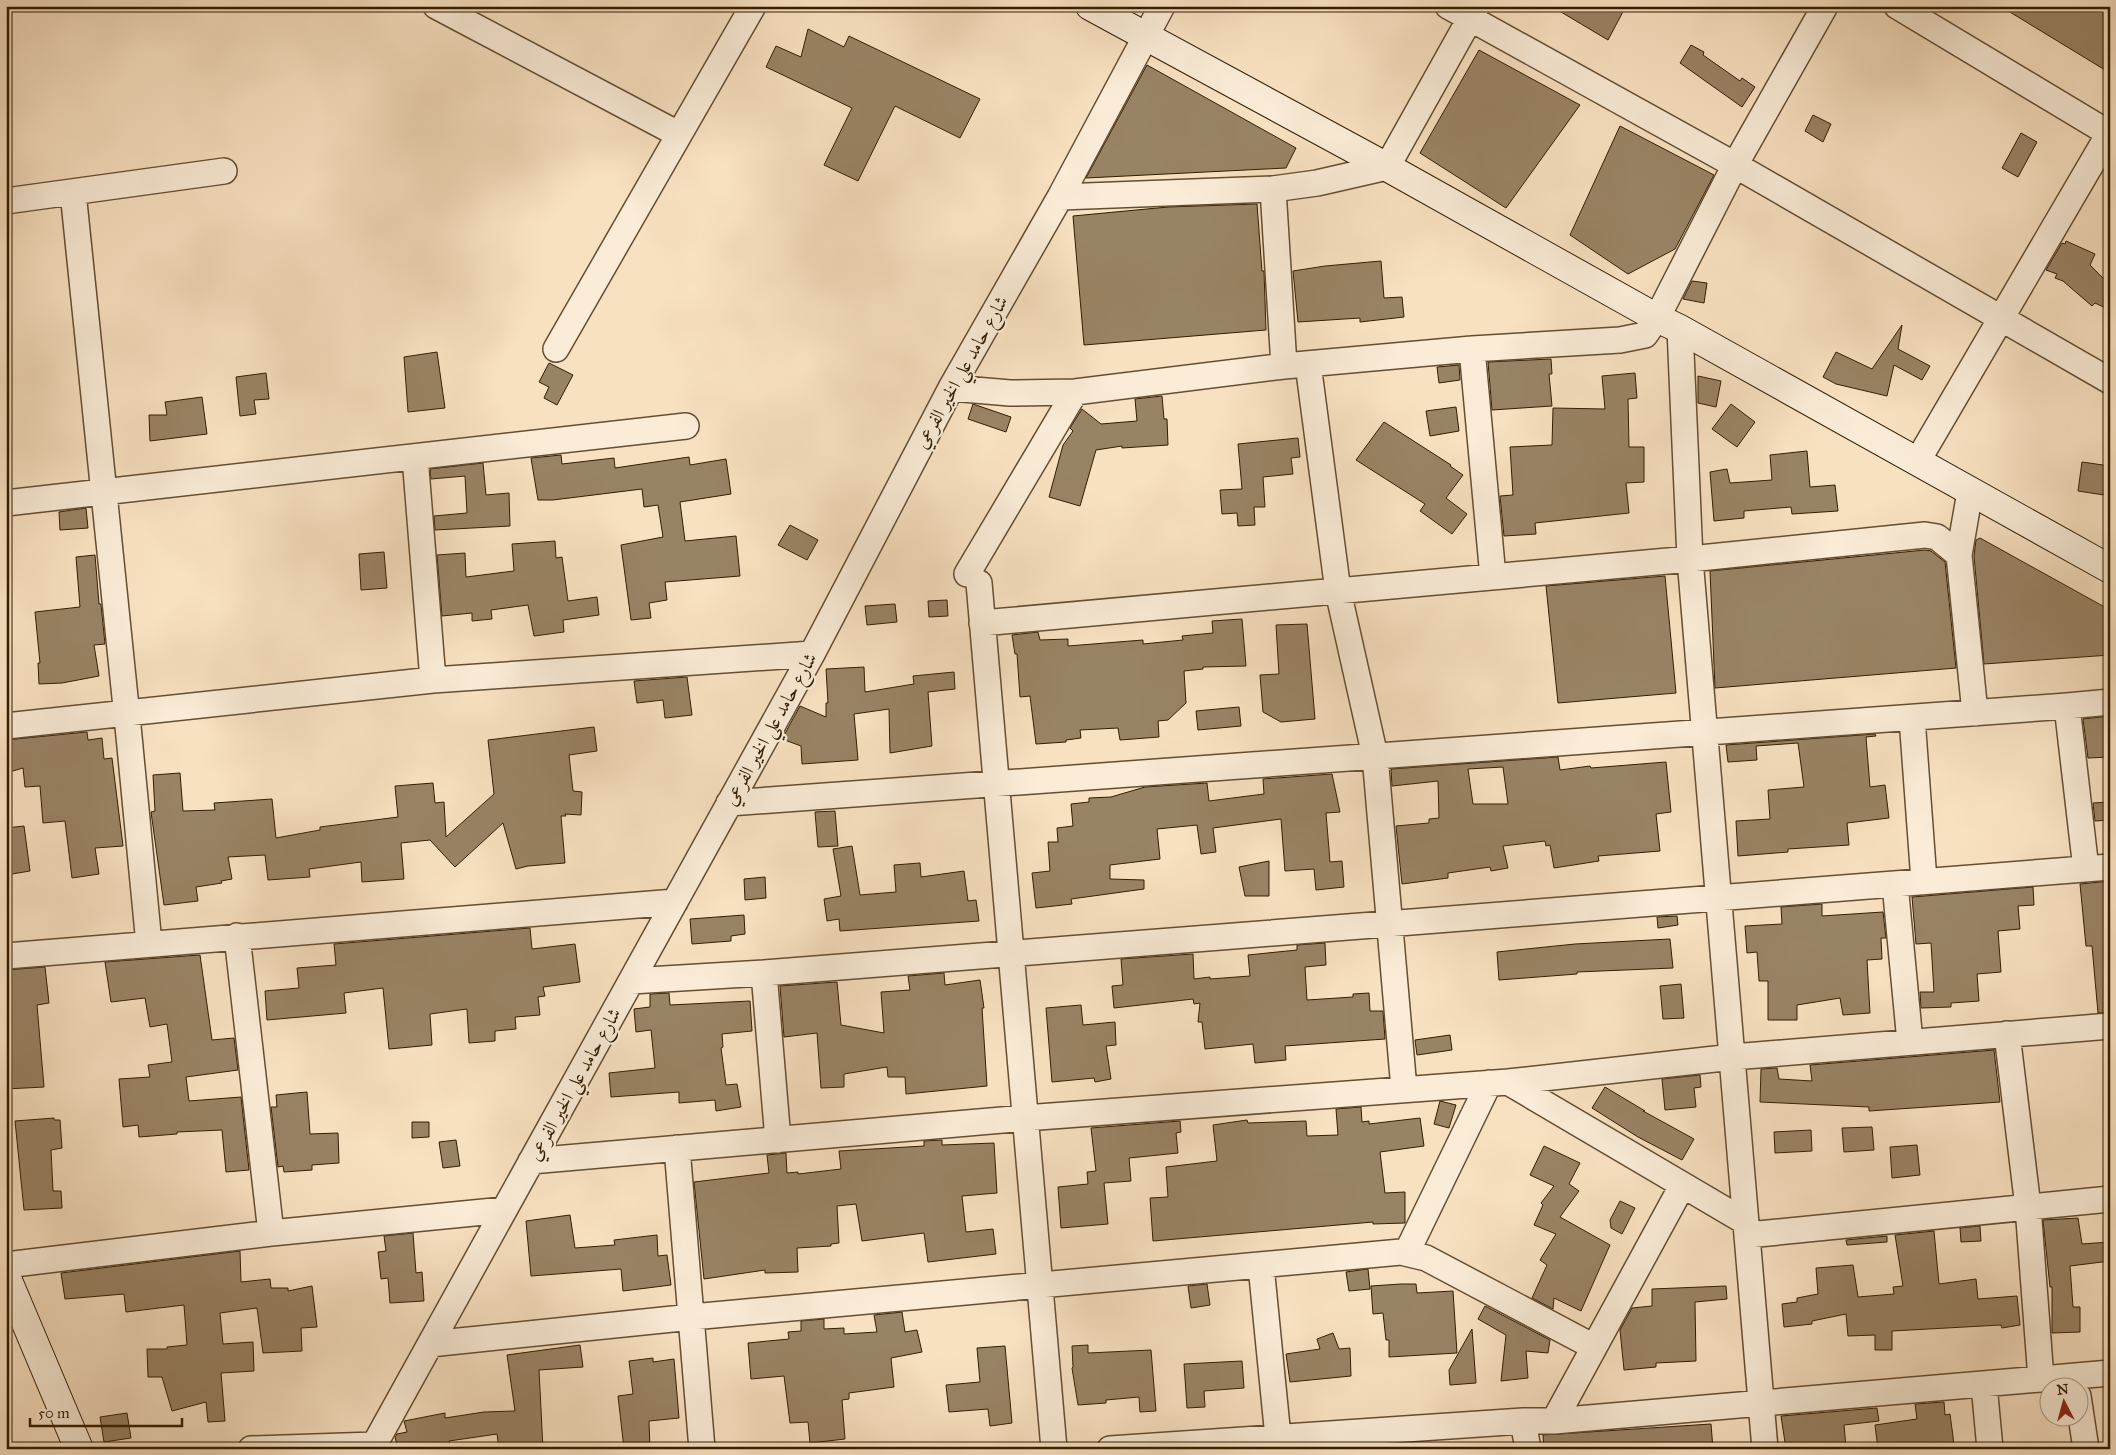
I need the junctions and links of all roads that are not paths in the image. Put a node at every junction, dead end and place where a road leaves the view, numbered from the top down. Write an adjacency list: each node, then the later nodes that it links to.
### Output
1 (436, 6): 11 (street)
2 (753, 6): 11 (street)
3 (1090, 6): 9 (main road)
4 (1162, 6): 9 (street, شارع حامد علي الخير الفرعي)
5 (1448, 6): 8 (street)
6 (1825, 6): 12 (street)
7 (1898, 6): 10 (street)
8 (1474, 12): 12 (street); 13 (street)
9 (1144, 36): 13 (main road); 17 (street, شارع حامد علي الخير الفرعي)
10 (2109, 133): 19 (street)
11 (678, 134): 21 (street)
12 (1735, 165): 19 (street); 20 (street)
13 (1387, 168): 15 (street); 20 (main road)
14 (224, 171): 16 (street)
15 (1273, 189): 17 (street); 23 (street)
16 (73, 192): 18 (street); 30 (street)
17 (1060, 197): 25 (street, شارع حامد علي الخير الفرعي)
18 (6, 201)
19 (2003, 318): 24 (street); 29 (street)
20 (1669, 324): 22 (street); 29 (main road); 34 (street)
21 (556, 349)
22 (1472, 349): 23 (street); 36 (street)
23 (1296, 365): 26 (street); 37 (street)
24 (2110, 381)
25 (951, 388): 26 (street); 39 (street, شارع حامد علي الخير الفرعي)
26 (1075, 392): 38 (street)
27 (686, 426): 28 (street)
28 (415, 457): 30 (street); 40 (street)
29 (1917, 462): 31 (main road)
30 (103, 492): 32 (street); 43 (street)
31 (1970, 492): 33 (street); 35 (main road)
32 (6, 503)
33 (1958, 555): 34 (street); 44 (street)
34 (1690, 558): 36 (street); 47 (street)
35 (2110, 569)
36 (1493, 577): 37 (street)
37 (1338, 591): 38 (street); 48 (street)
38 (982, 623): 49 (street)
39 (812, 654): 40 (street); 50 (street, شارع حامد علي الخير الفرعي)
40 (432, 680): 43 (street)
41 (2110, 702): 42 (street)
42 (2068, 706): 44 (street); 51 (street)
43 (128, 712): 46 (street); 58 (street)
44 (1975, 713): 45 (street)
45 (1912, 718): 47 (street); 52 (street)
46 (6, 726)
47 (1705, 732): 48 (street); 54 (street)
48 (1375, 756): 49 (street); 56 (street)
49 (996, 782): 50 (street); 59 (street)
50 (729, 803): 55 (street, شارع حامد علي الخير الفرعي)
51 (2098, 868): 52 (street)
52 (1924, 881): 53 (street)
53 (1895, 884): 54 (street); 65 (street)
54 (1719, 898): 56 (street); 66 (street)
55 (675, 902): 57 (street); 62 (street, شارع حامد علي الخير الفرعي)
56 (1390, 924): 59 (street); 68 (street)
57 (237, 936): 58 (street); 78 (street)
58 (149, 944): 60 (street)
59 (1011, 953): 61 (street); 69 (street)
60 (6, 956)
61 (764, 973): 62 (street); 70 (street)
62 (631, 981): 72 (street, شارع حامد علي الخير الفرعي)
63 (2110, 1026): 64 (street)
64 (2007, 1034): 65 (street); 75 (street)
65 (1910, 1042): 66 (street)
66 (1732, 1057): 67 (street); 77 (street)
67 (1498, 1082): 68 (street); 73 (street); 79 (street)
68 (1404, 1089): 69 (street)
69 (1025, 1118): 70 (street); 83 (street)
70 (778, 1140): 71 (street)
71 (677, 1148): 72 (street); 84 (street)
72 (531, 1161): 76 (street, شارع حامد علي الخير الفرعي)
73 (1682, 1186): 77 (street); 86 (street)
74 (2110, 1199): 75 (street)
75 (2028, 1207): 77 (street); 88 (street)
76 (504, 1210): 78 (street); 85 (street, شارع حامد علي الخير الفرعي)
77 (1746, 1228): 92 (street)
78 (271, 1233): 80 (street)
79 (1407, 1252): 81 (street); 86 (street)
80 (6, 1265)
81 (1261, 1266): 83 (street); 96 (street)
82 (6, 1276): 99 (main road)
83 (1040, 1286): 84 (street); 102 (street)
84 (692, 1317): 85 (street); 101 (street)
85 (430, 1344): 98 (street, شارع حامد علي الخير الفرعي)
86 (1594, 1347): 94 (street)
87 (2110, 1373): 90 (street)
88 (2041, 1378)
89 (2038, 1379): 91 (street)
90 (2088, 1382)
91 (1984, 1385): 92 (street); 106 (street)
92 (1761, 1404): 94 (street); 105 (street)
93 (1523, 1420): 94 (street); 97 (street); 104 (street)
94 (1554, 1421)
95 (2083, 1428): 107 (street)
96 (1278, 1438): 97 (street); 103 (street)
97 (1333, 1441)
98 (373, 1447): 100 (street)
99 (79, 1449)
100 (251, 1449)
101 (702, 1449)
102 (1054, 1449)
103 (1110, 1449)
104 (1528, 1449)
105 (1765, 1449)
106 (1990, 1449)
107 (2086, 1449)

